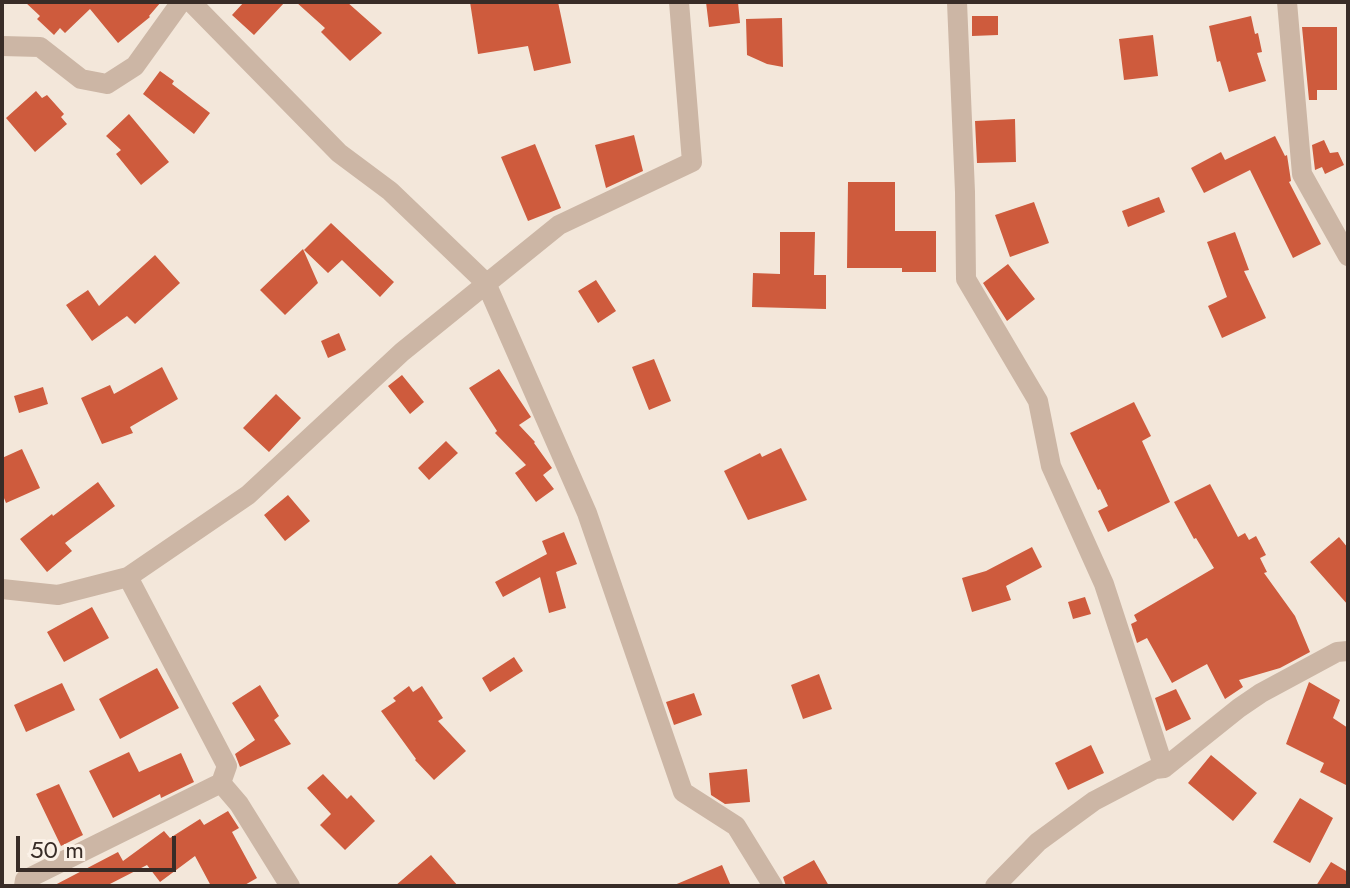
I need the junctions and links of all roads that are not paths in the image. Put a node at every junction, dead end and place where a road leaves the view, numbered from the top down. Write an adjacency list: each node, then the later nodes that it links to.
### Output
1 (181, 2): 6 (street)
2 (191, 2): 8 (street)
3 (679, 2): 8 (street)
4 (957, 2): 12 (street)
5 (1287, 2): 7 (street)
6 (2, 46)
7 (1348, 256)
8 (486, 283): 9 (street); 16 (street)
9 (128, 577): 10 (street); 13 (street)
10 (2, 589)
11 (1344, 648): 12 (street)
12 (1164, 768): 17 (street)
13 (221, 783): 14 (street); 15 (street)
14 (24, 886)
15 (290, 886)
16 (773, 886)
17 (995, 886)

